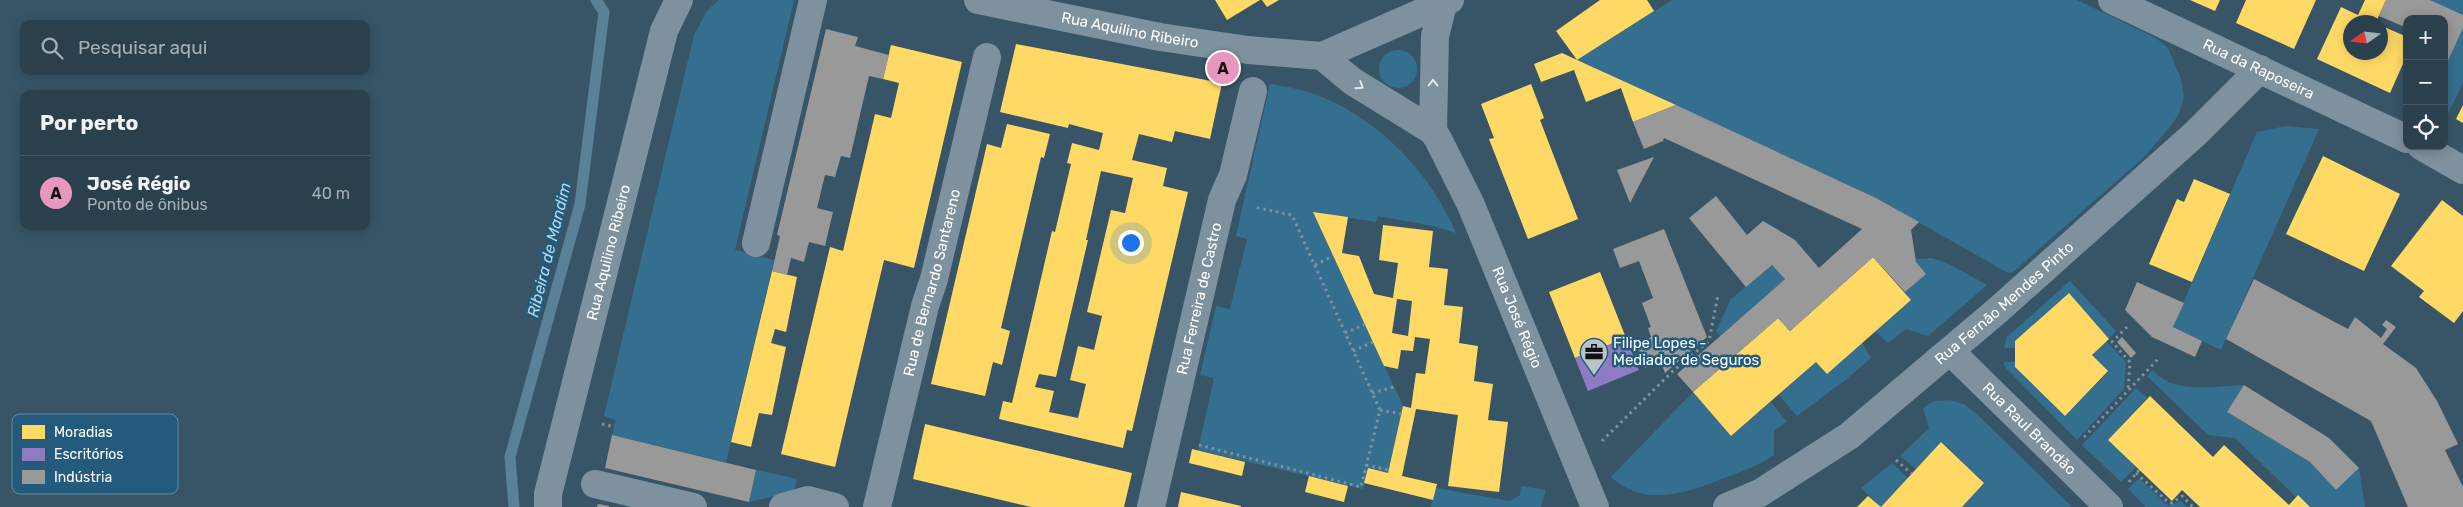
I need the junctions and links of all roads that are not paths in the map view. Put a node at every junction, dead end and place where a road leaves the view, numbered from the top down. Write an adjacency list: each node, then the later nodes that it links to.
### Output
1 (679, 0): 18 (street, Rua Aquilino Ribeiro)
2 (813, 0): 14 (street)
3 (978, 0): 6 (street, Rua Aquilino Ribeiro)
4 (2112, 0): 8 (street, Rua da Raposeira)
5 (1446, 2): 6 (street, Rua Aquilino Ribeiro); 10 (street, Rua José Régio, one-way to 5)
6 (1322, 56): 10 (street, one-way to 10)
7 (986, 58): 21 (street, Rua de Bernardo Santareno)
8 (2260, 69): 11 (street, Rua da Raposeira); 15 (street, Rua Fernão Mendes Pinto)
9 (1253, 91): 22 (street, Rua Ferreira de Castro)
10 (1433, 131): 23 (street, Rua José Régio)
11 (2403, 137)
12 (2428, 150): 13 (street)
13 (2463, 170)
14 (756, 243)
15 (1950, 351): 24 (street, Rua Fernão Mendes Pinto); 25 (street, Rua Raul Brandão)
16 (594, 484): 19 (street)
17 (799, 505): 20 (street)
18 (548, 507)
19 (693, 507)
20 (835, 507)
21 (877, 507)
22 (1150, 507)
23 (1594, 507)
24 (1727, 507)
25 (2108, 507)

